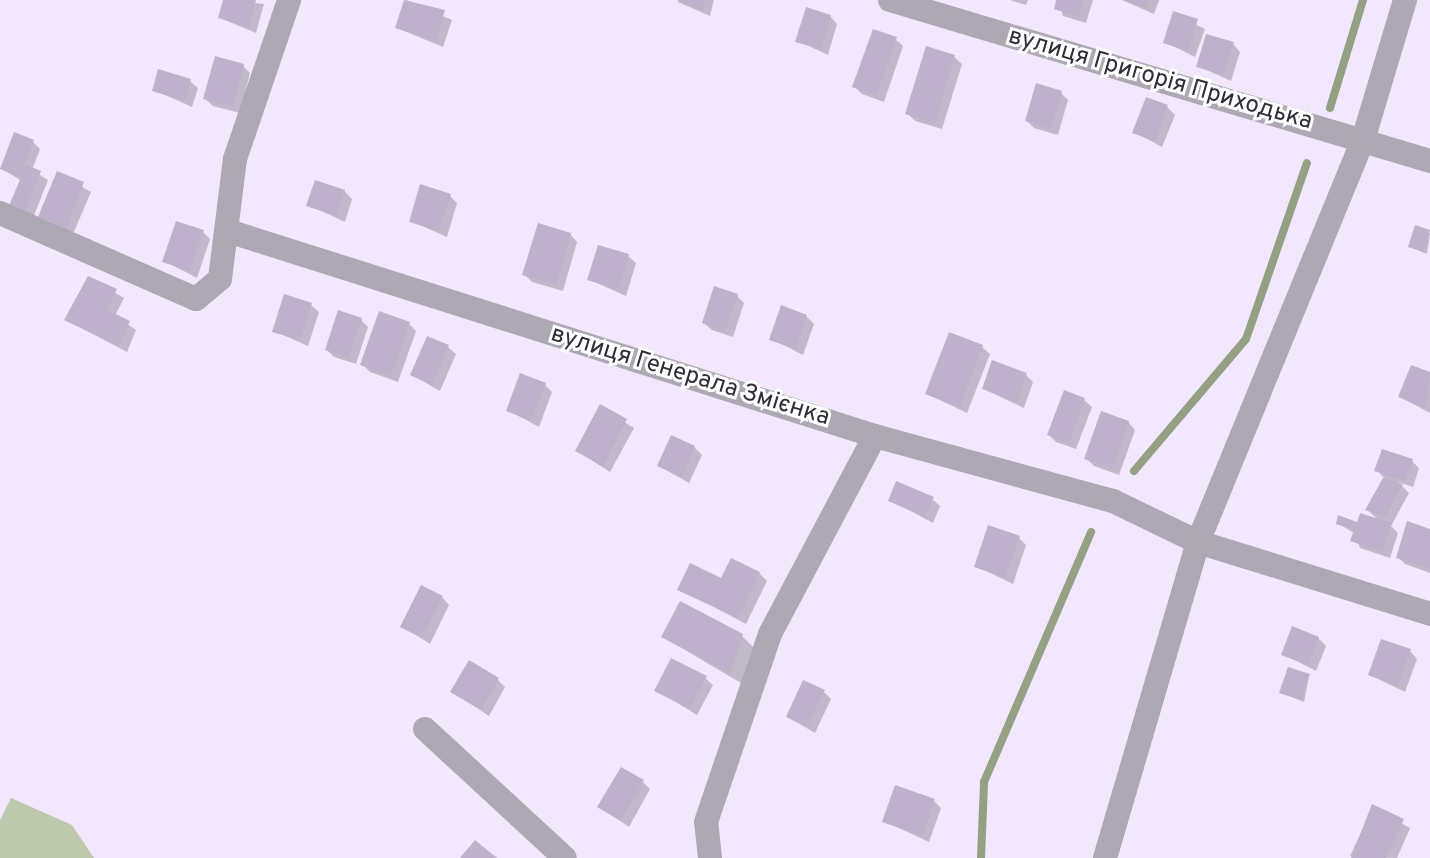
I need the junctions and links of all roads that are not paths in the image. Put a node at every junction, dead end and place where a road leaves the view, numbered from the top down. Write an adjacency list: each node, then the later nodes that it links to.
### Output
1 (289, 0): 7 (street)
2 (890, 0): 4 (street, вулиця Григорія Приходька)
3 (1405, 0): 4 (street)
4 (1363, 140): 5 (street, вулиця Григорія Приходька); 9 (street)
5 (1430, 161)
6 (0, 213): 7 (street)
7 (228, 231): 8 (street, вулиця Генерала Змієнка)
8 (875, 436): 9 (street, вулиця Генерала Змієнка); 13 (street)
9 (1198, 542): 10 (street, вулиця Генерала Змієнка); 14 (street)
10 (1430, 614)
11 (425, 729): 12 (street)
12 (565, 858)
13 (710, 858)
14 (1105, 858)

